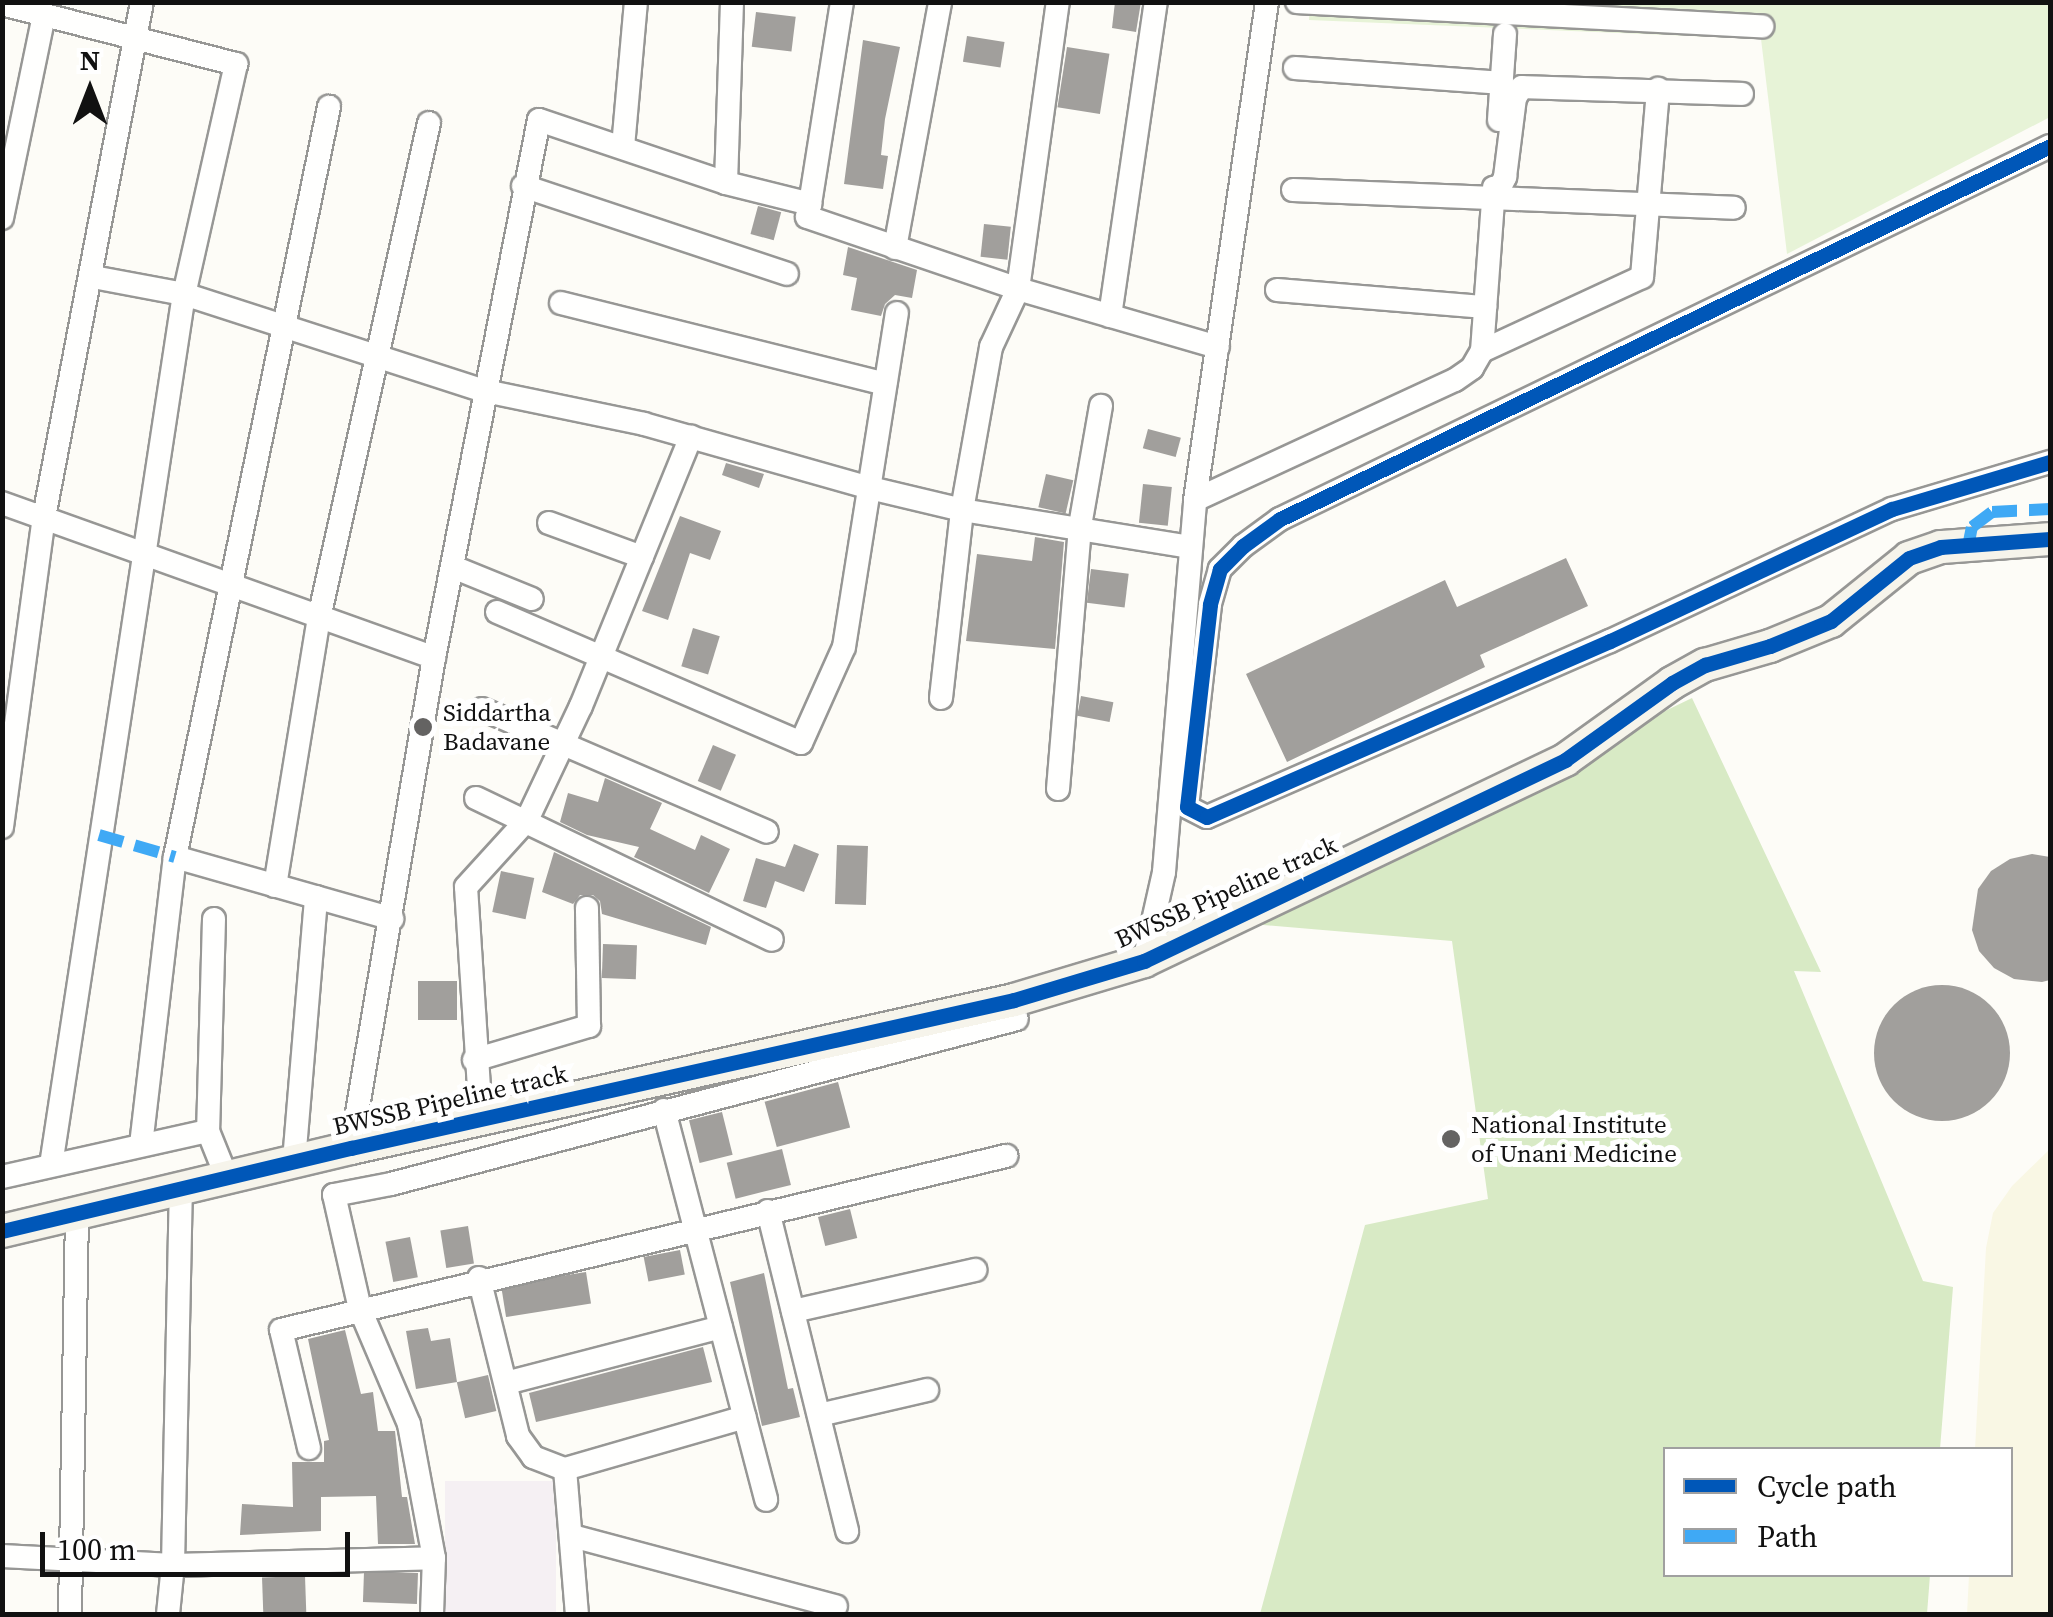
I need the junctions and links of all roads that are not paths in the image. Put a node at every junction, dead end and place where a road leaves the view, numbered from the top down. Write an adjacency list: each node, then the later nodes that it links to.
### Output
1 (142, 2): 14 (street)
2 (636, 2): 22 (street)
3 (732, 2): 23 (street)
4 (842, 2): 27 (street)
5 (940, 2): 31 (street)
6 (1058, 2): 34 (street)
7 (1156, 2): 40 (street)
8 (1268, 2): 42 (street)
9 (1297, 2): 12 (street)
10 (2, 4): 11 (street)
11 (44, 14): 14 (street); 30 (street)
12 (1762, 26)
13 (1505, 34): 16 (street)
14 (137, 38): 33 (street); 36 (street)
15 (1295, 68): 16 (street)
16 (1502, 83): 26 (street)
17 (1658, 89): 18 (street); 26 (street); 28 (street)
18 (1742, 94)
19 (329, 107): 41 (street)
20 (430, 123): 44 (street)
21 (2050, 146): 49 (street)
22 (623, 147): 23 (street); 24 (street)
23 (726, 183): 27 (street)
24 (523, 186): 32 (street); 46 (street)
25 (1292, 190): 26 (street)
26 (1494, 198): 28 (street); 38 (street)
27 (810, 204): 31 (street)
28 (1650, 205): 29 (street); 43 (street)
29 (1734, 208)
30 (2, 218)
31 (895, 248): 34 (street)
32 (787, 274)
33 (93, 277): 36 (street); 54 (street)
34 (1018, 289): 40 (street); 53 (street)
35 (1277, 290): 38 (street)
36 (184, 294): 41 (street); 59 (street)
37 (561, 304): 45 (street)
38 (1486, 307): 43 (street)
39 (897, 313): 45 (street)
40 (1110, 316): 42 (street)
41 (282, 329): 44 (street); 62 (street)
42 (1218, 347): 51 (street)
43 (1482, 351): 51 (street)
44 (377, 360): 46 (street); 65 (street)
45 (885, 384): 50 (street)
46 (484, 391): 48 (street); 61 (street)
47 (1101, 406): 56 (street)
48 (690, 437): 50 (street); 60 (street)
49 (2050, 462)
50 (870, 488): 53 (street); 66 (street)
51 (1196, 500): 58 (street)
52 (2, 503): 54 (street)
53 (962, 510): 56 (street); 68 (street)
54 (44, 516): 59 (street); 72 (street)
55 (549, 523): 60 (street)
56 (1080, 526): 58 (street); 71 (street)
57 (2050, 538): 84 (street, BWSSB Pipeline track)
58 (1191, 547): 84 (street)
59 (143, 550): 62 (street); 94 (street)
60 (642, 557): 66 (street)
61 (453, 567): 63 (street); 67 (street)
62 (230, 583): 65 (street); 77 (street)
63 (532, 600)
64 (497, 612): 66 (street)
65 (319, 618): 67 (street); 78 (street)
66 (602, 654): 70 (street)
67 (434, 658): 81 (street)
68 (941, 698)
69 (482, 710): 70 (street)
70 (564, 745): 74 (street); 76 (street)
71 (1058, 789)
72 (4, 796): 75 (street)
73 (476, 798): 74 (street)
74 (527, 820): 83 (street); 86 (street)
75 (2, 827)
76 (768, 832)
77 (176, 858): 78 (street); 90 (street)
78 (275, 886): 79 (street)
79 (316, 898): 81 (street); 93 (street)
80 (587, 908): 86 (street)
81 (392, 919): 91 (street)
82 (214, 920): 89 (street)
83 (772, 940)
84 (1144, 960): 88 (street, BWSSB Pipeline track)
85 (1017, 1019): 87 (street)
86 (474, 1060): 88 (street)
87 (664, 1110): 97 (street); 101 (street)
88 (481, 1119): 91 (street, BWSSB Pipeline track)
89 (208, 1131): 90 (street); 96 (street)
90 (141, 1145): 94 (street)
91 (365, 1145): 93 (street, BWSSB Pipeline track); 97 (street)
92 (1006, 1156): 99 (street)
93 (294, 1161): 96 (street, BWSSB Pipeline track)
94 (50, 1165): 95 (street)
95 (2, 1177)
96 (227, 1178): 98 (street, BWSSB Pipeline track)
97 (391, 1184): 105 (street)
98 (181, 1190): 100 (street, BWSSB Pipeline track); 120 (street)
99 (768, 1211): 101 (street); 106 (street)
100 (77, 1213): 102 (street, BWSSB Pipeline track); 119 (street)
101 (696, 1228): 104 (street); 107 (street)
102 (2, 1232)
103 (976, 1270): 106 (street)
104 (479, 1278): 105 (street); 108 (street)
105 (360, 1309): 112 (street); 118 (street)
106 (793, 1311): 110 (street)
107 (722, 1327): 108 (street); 111 (street)
108 (506, 1383): 113 (street)
109 (927, 1390): 110 (street)
110 (818, 1415): 115 (street)
111 (745, 1417): 113 (street); 114 (street)
112 (309, 1448)
113 (565, 1469): 116 (street)
114 (766, 1500)
115 (847, 1531)
116 (572, 1536): 121 (street); 125 (street)
117 (2, 1556): 119 (street)
118 (434, 1558): 120 (street); 124 (street)
119 (74, 1560): 120 (street); 122 (street)
120 (173, 1565): 123 (street)
121 (836, 1606)
122 (70, 1614)
123 (168, 1614)
124 (432, 1614)
125 (577, 1614)

